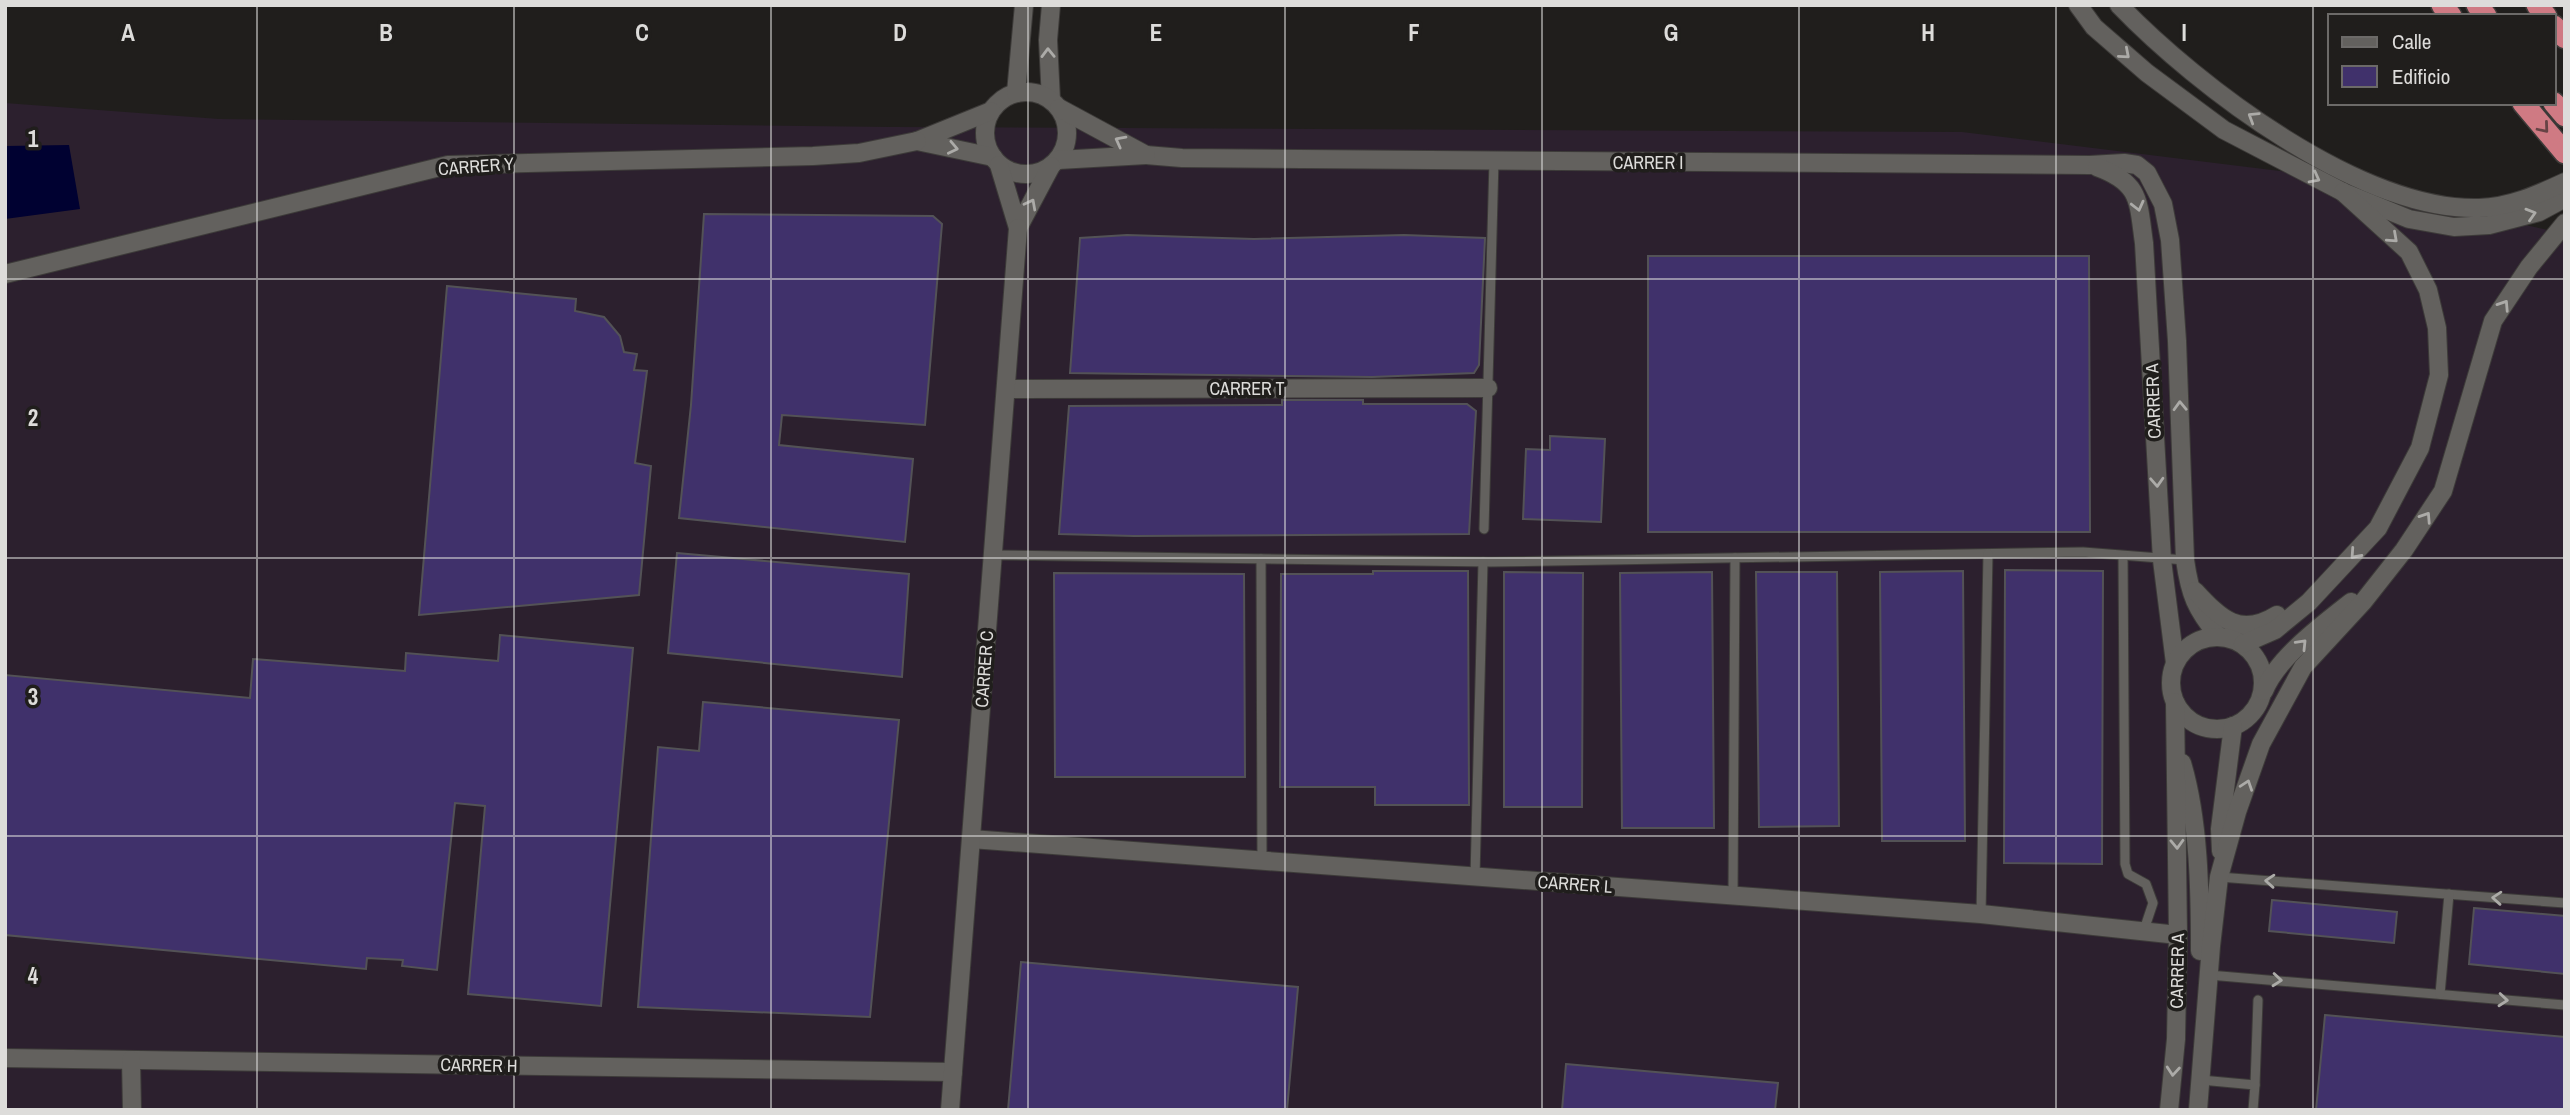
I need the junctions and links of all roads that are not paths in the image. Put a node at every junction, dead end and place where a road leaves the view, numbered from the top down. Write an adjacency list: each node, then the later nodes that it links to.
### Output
1 (1024, 5): 5 (street)
2 (1051, 5): 6 (street, one-way to 2)
3 (2078, 5): 17 (street, one-way to 17)
4 (2119, 5): 16 (street, one-way to 4)
5 (1016, 93): 6 (street); 8 (street)
6 (1055, 104): 11 (street, CARRER I, one-way to 6); 14 (street)
7 (2526, 105): 10 (highway, one-way to 10)
8 (992, 111): 9 (street, CARRER Y); 13 (street)
9 (917, 141): 13 (street, CARRER Y, one-way to 13); 21 (street, CARRER Y)
10 (2565, 153)
11 (1146, 155): 12 (street, CARRER I); 14 (street, CARRER I)
12 (1494, 160): 15 (street, CARRER I); 23 (lane)
13 (996, 161): 14 (street); 20 (street, CARRER C)
14 (1054, 163): 20 (street, CARRER C, one-way to 14)
15 (2090, 165): 31 (street, CARRER A, one-way to 31); 32 (street, CARRER I, one-way to 15)
16 (2565, 182)
17 (2343, 192): 18 (street, one-way to 18); 35 (street, one-way to 35)
18 (2565, 198)
19 (2565, 223): 25 (street, one-way to 19)
20 (1018, 228): 22 (street, CARRER C)
21 (5, 274)
22 (1006, 388): 23 (street, CARRER T); 27 (street, CARRER C)
23 (1488, 388): 24 (lane)
24 (1484, 529)
25 (2404, 550): 39 (street, one-way to 25); 45 (street, one-way to 25)
26 (1988, 554): 28 (lane); 29 (lane); 50 (lane)
27 (993, 555): 30 (lane); 43 (street, CARRER C)
28 (2123, 556): 31 (lane); 51 (lane)
29 (1735, 558): 33 (lane); 48 (lane)
30 (1261, 559): 33 (lane); 44 (lane)
31 (2162, 559): 32 (lane); 38 (street, CARRER A)
32 (2185, 561): 34 (street)
33 (1483, 562): 46 (lane)
34 (2189, 585): 35 (street); 36 (street)
35 (2309, 602): 37 (street)
36 (2218, 636): 37 (street); 38 (street)
37 (2243, 644): 39 (street)
38 (2175, 663): 40 (street)
39 (2261, 698): 41 (street)
40 (2175, 702): 41 (street); 42 (street, CARRER A)
41 (2233, 726): 45 (street)
42 (2178, 748): 52 (street, CARRER A, one-way to 52); 53 (street, CARRER A)
43 (971, 839): 44 (street, CARRER L); 59 (street, CARRER C)
44 (1262, 861): 46 (street, CARRER L)
45 (2221, 873): 47 (lane, one-way to 45); 53 (street, CARRER A)
46 (1475, 877): 48 (street, CARRER L)
47 (2449, 894): 49 (lane, one-way to 47); 54 (lane)
48 (1732, 896): 50 (street, CARRER L)
49 (2565, 903)
50 (1981, 914): 51 (street, CARRER L)
51 (2144, 930): 52 (street, CARRER L)
52 (2178, 935): 64 (street, CARRER A, one-way to 64)
53 (2208, 975): 54 (lane, one-way to 54); 60 (street, CARRER A)
54 (2440, 994): 56 (lane, one-way to 56)
55 (2258, 1000): 61 (lane)
56 (2565, 1006)
57 (5, 1058): 58 (street, CARRER H)
58 (131, 1060): 59 (street, CARRER H); 62 (street)
59 (953, 1072): 63 (street, CARRER C)
60 (2201, 1080): 61 (lane); 65 (street, CARRER A)
61 (2255, 1085): 66 (lane)
62 (132, 1110)
63 (950, 1110)
64 (2169, 1110)
65 (2198, 1110)
66 (2253, 1110)

